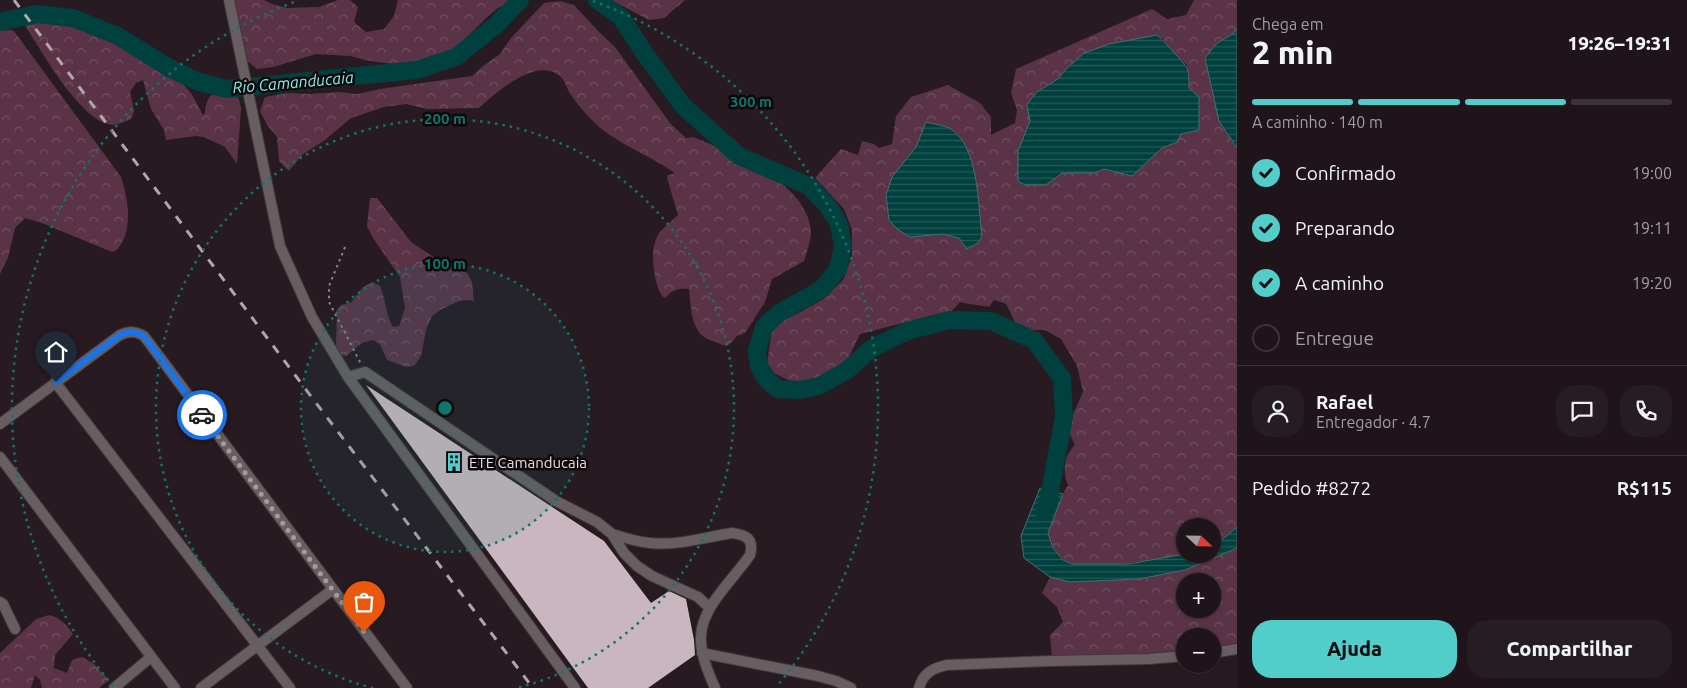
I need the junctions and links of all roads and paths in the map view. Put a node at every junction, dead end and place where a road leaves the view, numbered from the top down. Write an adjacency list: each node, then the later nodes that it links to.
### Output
1 (229, 0): 4 (street)
2 (345, 247): 3 (path)
3 (365, 372): 4 (street); 8 (street)
4 (348, 377): 24 (street)
5 (56, 382): 6 (street); 9 (street); 13 (street)
6 (0, 424)
7 (0, 457): 17 (street)
8 (612, 534): 11 (street); 11 (street)
9 (332, 590): 13 (street); 23 (street)
10 (0, 602): 12 (street)
11 (710, 608): 16 (street)
12 (15, 629)
13 (258, 645): 21 (street); 22 (street)
14 (1237, 648): 15 (street)
15 (1221, 651)
16 (702, 653): 25 (street); 26 (street)
17 (151, 657): 19 (street); 20 (street)
18 (1176, 657): 27 (street)
19 (114, 688)
20 (175, 688)
21 (201, 688)
22 (290, 688)
23 (406, 688)
24 (575, 688)
25 (715, 688)
26 (851, 688)
27 (919, 688)

